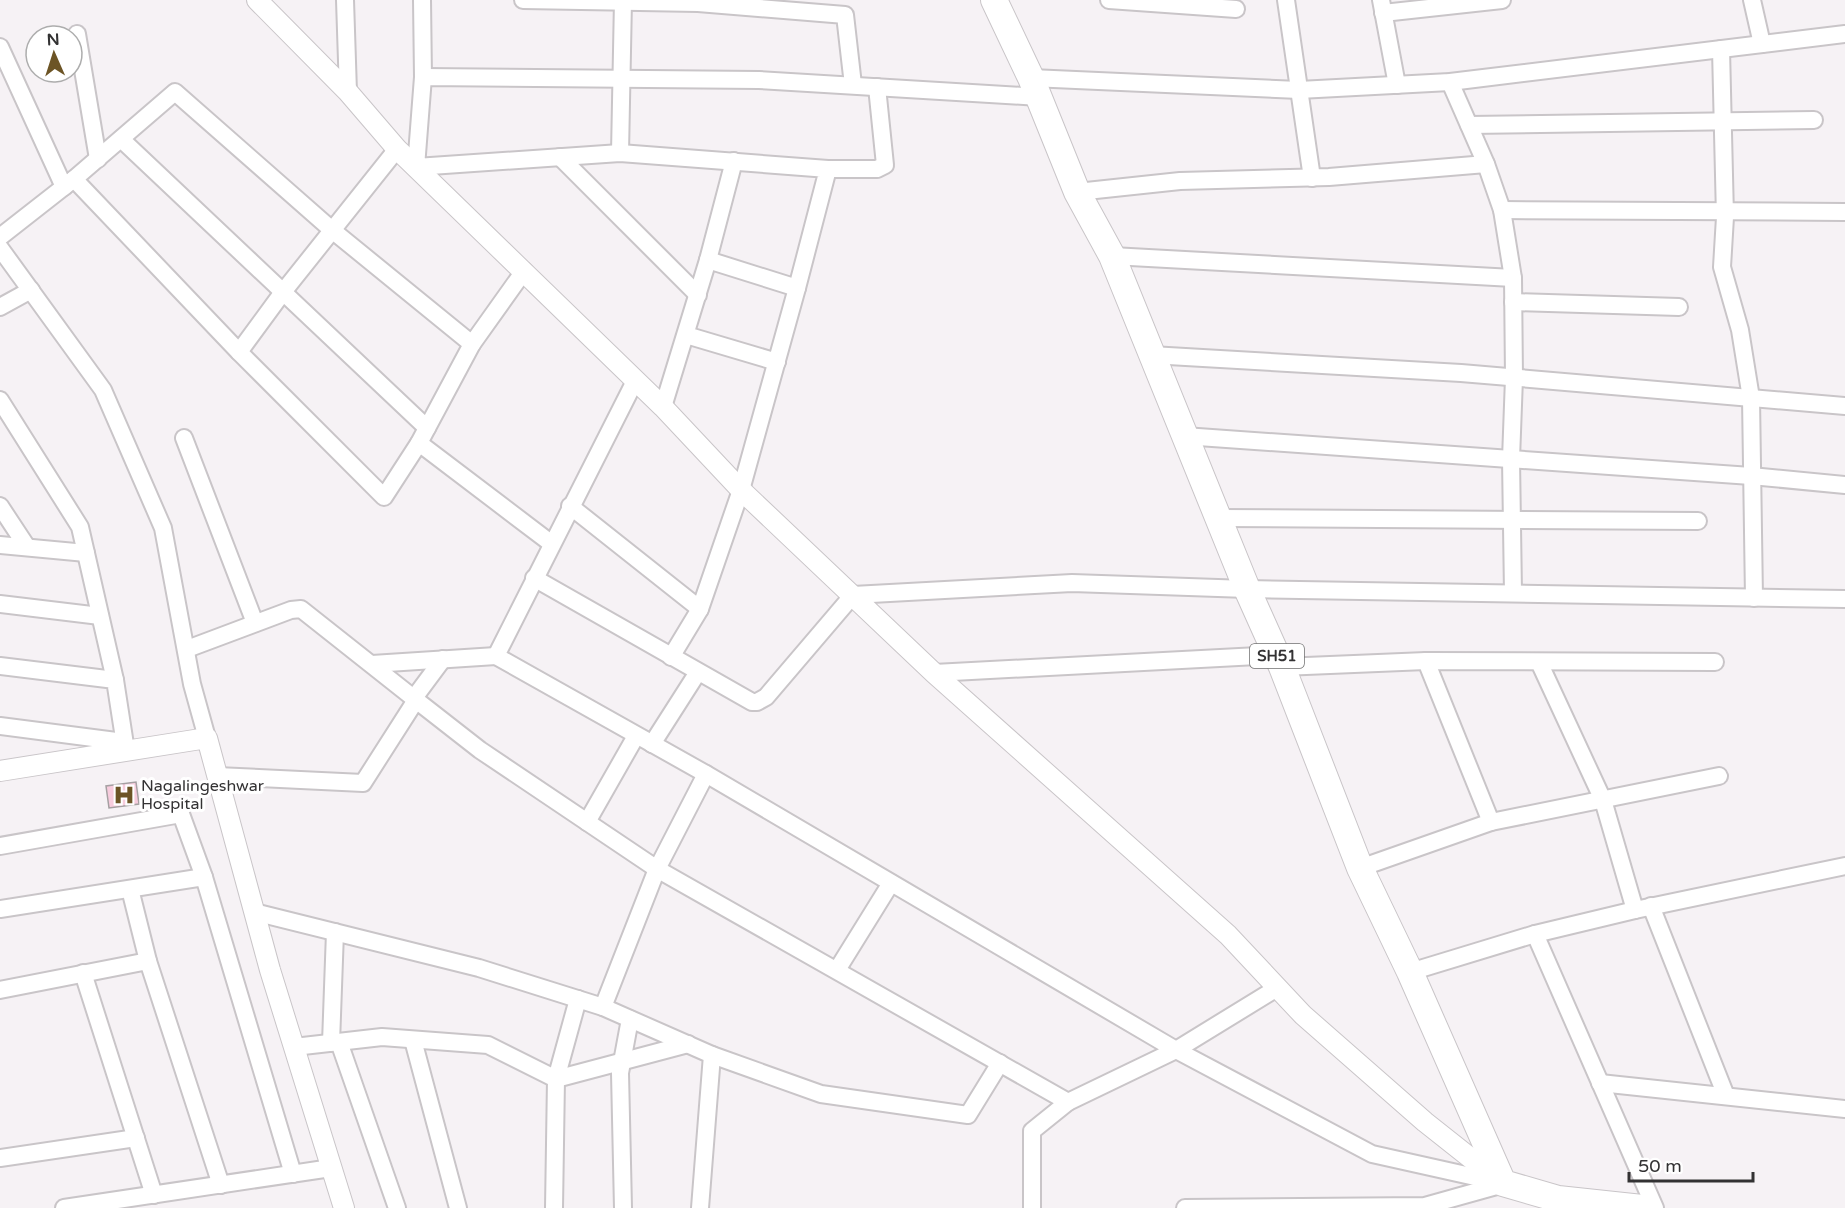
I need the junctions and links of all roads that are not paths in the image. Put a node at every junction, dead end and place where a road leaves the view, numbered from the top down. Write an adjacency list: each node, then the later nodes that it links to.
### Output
1 (345, 0): 28 (street)
2 (422, 0): 20 (street)
3 (523, 0): 4 (street)
4 (548, 0): 5 (street)
5 (623, 0): 11 (street); 21 (street)
6 (994, 0): 26 (main road, SH51)
7 (1109, 0): 14 (street)
8 (1286, 0): 27 (street)
9 (1502, 0): 13 (street)
10 (1752, 0): 16 (street)
11 (698, 2): 23 (street)
12 (266, 4): 28 (street)
13 (1382, 7): 24 (street)
14 (1236, 9)
15 (1845, 34): 16 (street)
16 (1762, 44): 18 (street)
17 (0, 46): 42 (street)
18 (1720, 49): 22 (street); 30 (street)
19 (84, 76): 36 (street)
20 (423, 77): 21 (street); 39 (street)
21 (621, 78): 23 (street); 34 (street)
22 (1450, 82): 24 (street); 31 (street)
23 (853, 85): 25 (street)
24 (1397, 85): 27 (street)
25 (877, 87): 26 (street); 40 (street)
26 (1035, 88): 27 (street); 43 (main road, SH51)
27 (1299, 90): 41 (street)
28 (348, 92): 33 (street)
29 (1814, 120): 30 (street)
30 (1722, 122): 31 (street); 45 (street)
31 (1469, 125): 38 (street)
32 (121, 139): 36 (street); 47 (street); 56 (street)
33 (397, 149): 39 (street); 47 (street)
34 (620, 153): 35 (street); 37 (street)
35 (560, 157): 39 (street); 57 (street)
36 (98, 159): 42 (street)
37 (734, 161): 40 (street); 51 (street)
38 (1486, 164): 41 (street); 44 (street)
39 (416, 167): 52 (street)
40 (828, 169): 54 (street)
41 (1312, 178): 43 (street)
42 (69, 183): 48 (street); 63 (street)
43 (1077, 192): 50 (main road, SH51)
44 (1503, 210): 45 (street); 53 (street)
45 (1724, 211): 46 (street); 68 (street)
46 (1845, 212)
47 (332, 230): 56 (street); 62 (street)
48 (0, 237)
49 (0, 248): 55 (street)
50 (1112, 256): 53 (street); 64 (main road, SH51)
51 (708, 260): 54 (street); 57 (street)
52 (524, 271): 62 (street); 67 (street)
53 (1513, 278): 58 (street)
54 (797, 288): 65 (street)
55 (31, 290): 59 (street); 99 (street)
56 (283, 292): 63 (street); 72 (street)
57 (698, 295): 61 (street)
58 (1513, 302): 60 (street); 66 (street)
59 (0, 307)
60 (1679, 307)
61 (686, 335): 65 (street); 71 (street)
62 (472, 344): 72 (street)
63 (239, 352): 75 (street)
64 (1151, 355): 66 (street); 73 (main road, SH51)
65 (777, 362): 79 (street)
66 (1514, 378): 68 (street); 76 (street)
67 (635, 381): 71 (street); 81 (street)
68 (1751, 398): 70 (street); 77 (street)
69 (0, 400): 88 (street)
70 (1845, 406)
71 (663, 407): 79 (street)
72 (427, 428): 75 (street)
73 (1184, 436): 76 (street); 82 (main road, SH51)
74 (184, 438): 98 (street)
75 (419, 443): 85 (street)
76 (1511, 459): 77 (street); 83 (street)
77 (1751, 476): 78 (street); 93 (street)
78 (1845, 485)
79 (741, 490): 92 (street); 96 (street)
80 (0, 506): 87 (street)
81 (570, 506): 85 (street); 96 (street)
82 (1219, 518): 83 (street); 90 (main road, SH51)
83 (1512, 519): 84 (street); 91 (street)
84 (1698, 521)
85 (552, 544): 89 (street)
86 (0, 545): 87 (street)
87 (27, 547): 88 (street)
88 (86, 553): 97 (street)
89 (534, 578): 100 (street); 101 (street)
90 (1247, 589): 91 (street); 92 (street); 103 (main road, SH51)
91 (1513, 593): 93 (street)
92 (853, 595): 109 (street); 110 (street)
93 (1754, 598): 94 (street)
94 (1845, 599)
95 (0, 604): 97 (street)
96 (700, 609): 101 (street)
97 (100, 616): 111 (street)
98 (255, 623): 99 (street); 107 (street)
99 (187, 649): 115 (street)
100 (496, 656): 102 (street); 114 (street)
101 (671, 657): 109 (street)
102 (444, 659): 107 (street); 112 (street)
103 (1280, 661): 104 (street); 110 (street); 128 (main road, SH51)
104 (1426, 661): 105 (street); 124 (street)
105 (1539, 662): 106 (street); 122 (street)
106 (1716, 662)
107 (372, 664): 112 (street)
108 (0, 666): 111 (street)
109 (698, 672): 116 (street)
110 (934, 673): 141 (street)
111 (115, 680): 117 (street)
112 (415, 699): 120 (street); 123 (street)
113 (0, 726): 117 (street)
114 (636, 736): 116 (street); 123 (street)
115 (207, 738): 117 (street); 120 (street)
116 (652, 744): 119 (street)
117 (125, 746): 118 (street)
118 (0, 771)
119 (706, 774): 127 (street); 130 (street)
120 (217, 776): 134 (street)
121 (1719, 776): 122 (street)
122 (1603, 800): 124 (street); 132 (street)
123 (587, 822): 127 (street)
124 (1491, 822): 128 (street)
125 (0, 846): 129 (street)
126 (1845, 866): 132 (street)
127 (657, 868): 138 (street); 144 (street)
128 (1360, 868): 139 (main road, SH51)
129 (204, 877): 131 (street); 162 (street)
130 (891, 882): 138 (street); 150 (street)
131 (130, 889): 133 (street); 137 (street)
132 (1643, 908): 136 (street); 156 (street)
133 (0, 909)
134 (254, 912): 135 (street); 149 (street)
135 (335, 932): 143 (street); 147 (street)
136 (1535, 934): 139 (street); 155 (street)
137 (148, 961): 140 (street); 164 (street)
138 (837, 970): 153 (street)
139 (1410, 972): 163 (main road, SH51)
140 (83, 974): 142 (street); 159 (street)
141 (1277, 988): 150 (street); 163 (street)
142 (0, 990)
143 (578, 999): 144 (street); 154 (street)
144 (603, 1007): 145 (street)
145 (630, 1019): 148 (street); 152 (street)
146 (413, 1040): 147 (street); 154 (street); 170 (street)
147 (335, 1043): 149 (street); 169 (street)
148 (688, 1044): 151 (street); 152 (street)
149 (294, 1047): 161 (street)
150 (1176, 1050): 157 (street); 163 (street)
151 (712, 1055): 153 (street); 173 (street)
152 (621, 1062): 154 (street); 172 (street)
153 (999, 1063): 157 (street)
154 (556, 1079): 171 (street)
155 (1600, 1083): 156 (street); 177 (street)
156 (1726, 1096): 158 (street)
157 (1068, 1102): 174 (street)
158 (1845, 1109)
159 (136, 1138): 160 (street); 165 (street)
160 (0, 1158)
161 (332, 1168): 162 (street); 168 (street)
162 (293, 1174): 164 (street)
163 (1503, 1184): 166 (street); 176 (main road)
164 (221, 1185): 165 (street)
165 (154, 1195): 167 (street)
166 (1425, 1207): 175 (street)
167 (64, 1208)
168 (344, 1208)
169 (397, 1208)
170 (458, 1208)
171 (554, 1208)
172 (622, 1208)
173 (700, 1208)
174 (1032, 1208)
175 (1185, 1208)
176 (1642, 1208)
177 (1655, 1208)

